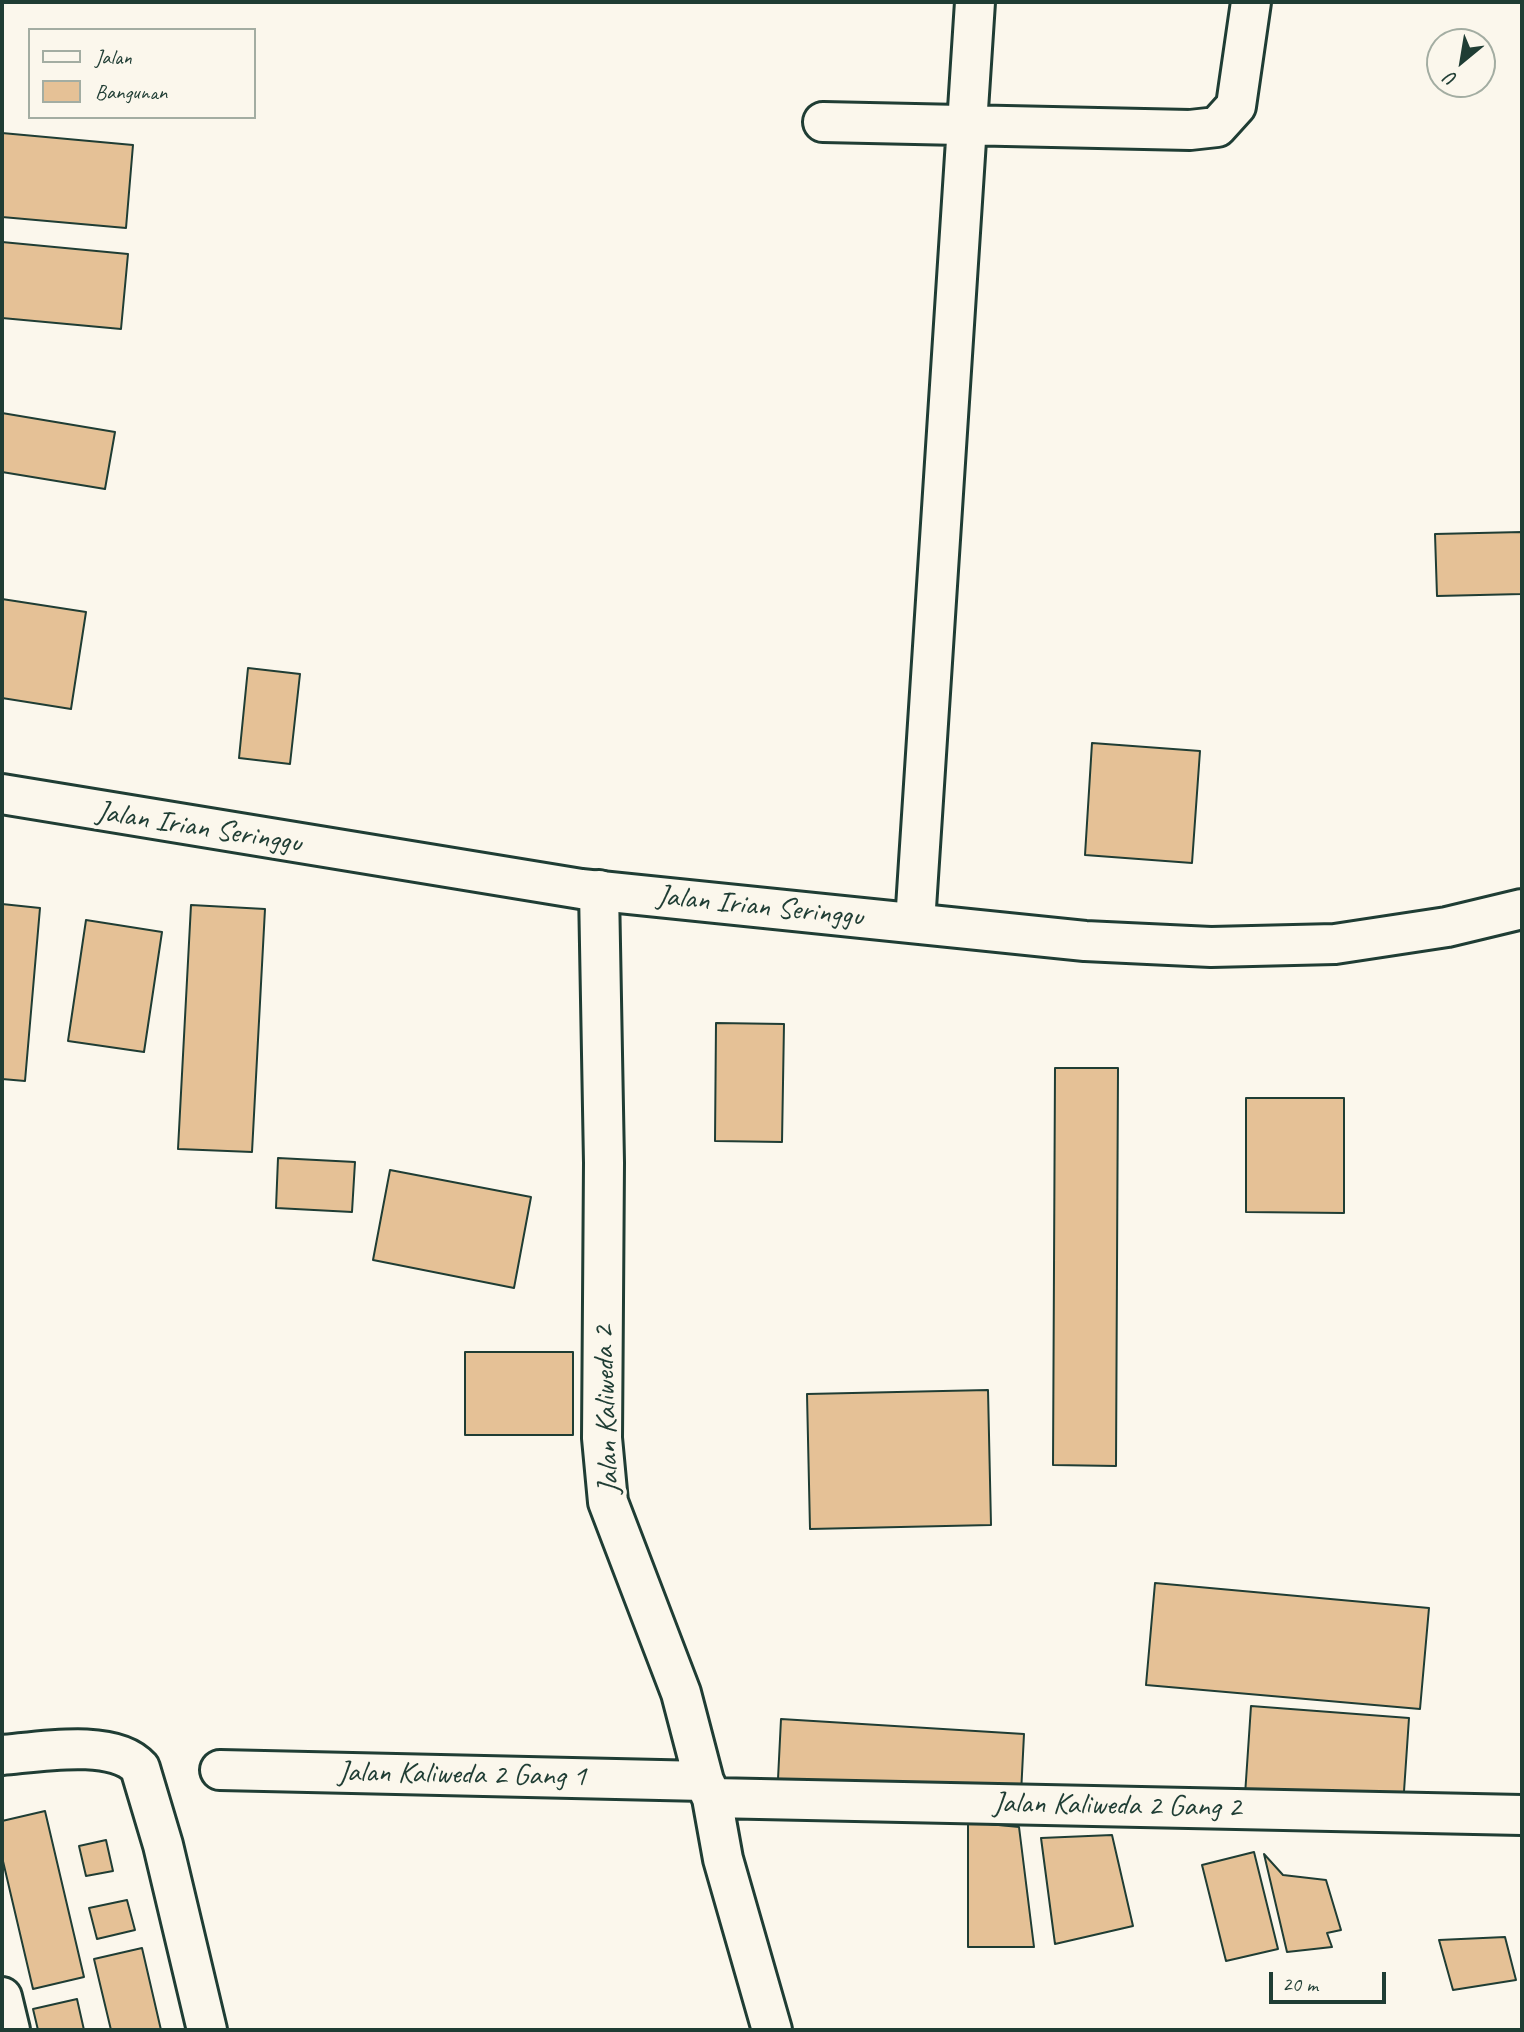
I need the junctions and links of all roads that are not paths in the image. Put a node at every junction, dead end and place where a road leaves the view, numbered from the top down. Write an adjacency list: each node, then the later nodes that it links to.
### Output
1 (975, 2): 4 (street)
2 (1251, 2): 4 (street)
3 (823, 122): 4 (street)
4 (965, 125): 8 (street)
5 (2, 794): 6 (street, Jalan Irian Seringgu)
6 (598, 890): 8 (street, Jalan Irian Seringgu); 11 (street, Jalan Kaliweda 2)
7 (1522, 909): 8 (street, Jalan Irian Seringgu)
8 (915, 923)
9 (2, 1755): 15 (street)
10 (220, 1770): 11 (street, Jalan Kaliweda 2 Gang 1)
11 (708, 1789): 12 (street, Jalan Kaliweda 2 Gang 2); 17 (street, Jalan Kaliweda 2)
12 (1522, 1815)
13 (2, 1997): 14 (street)
14 (10, 2030)
15 (206, 2030)
16 (760, 2030): 17 (street)
17 (771, 2030)

